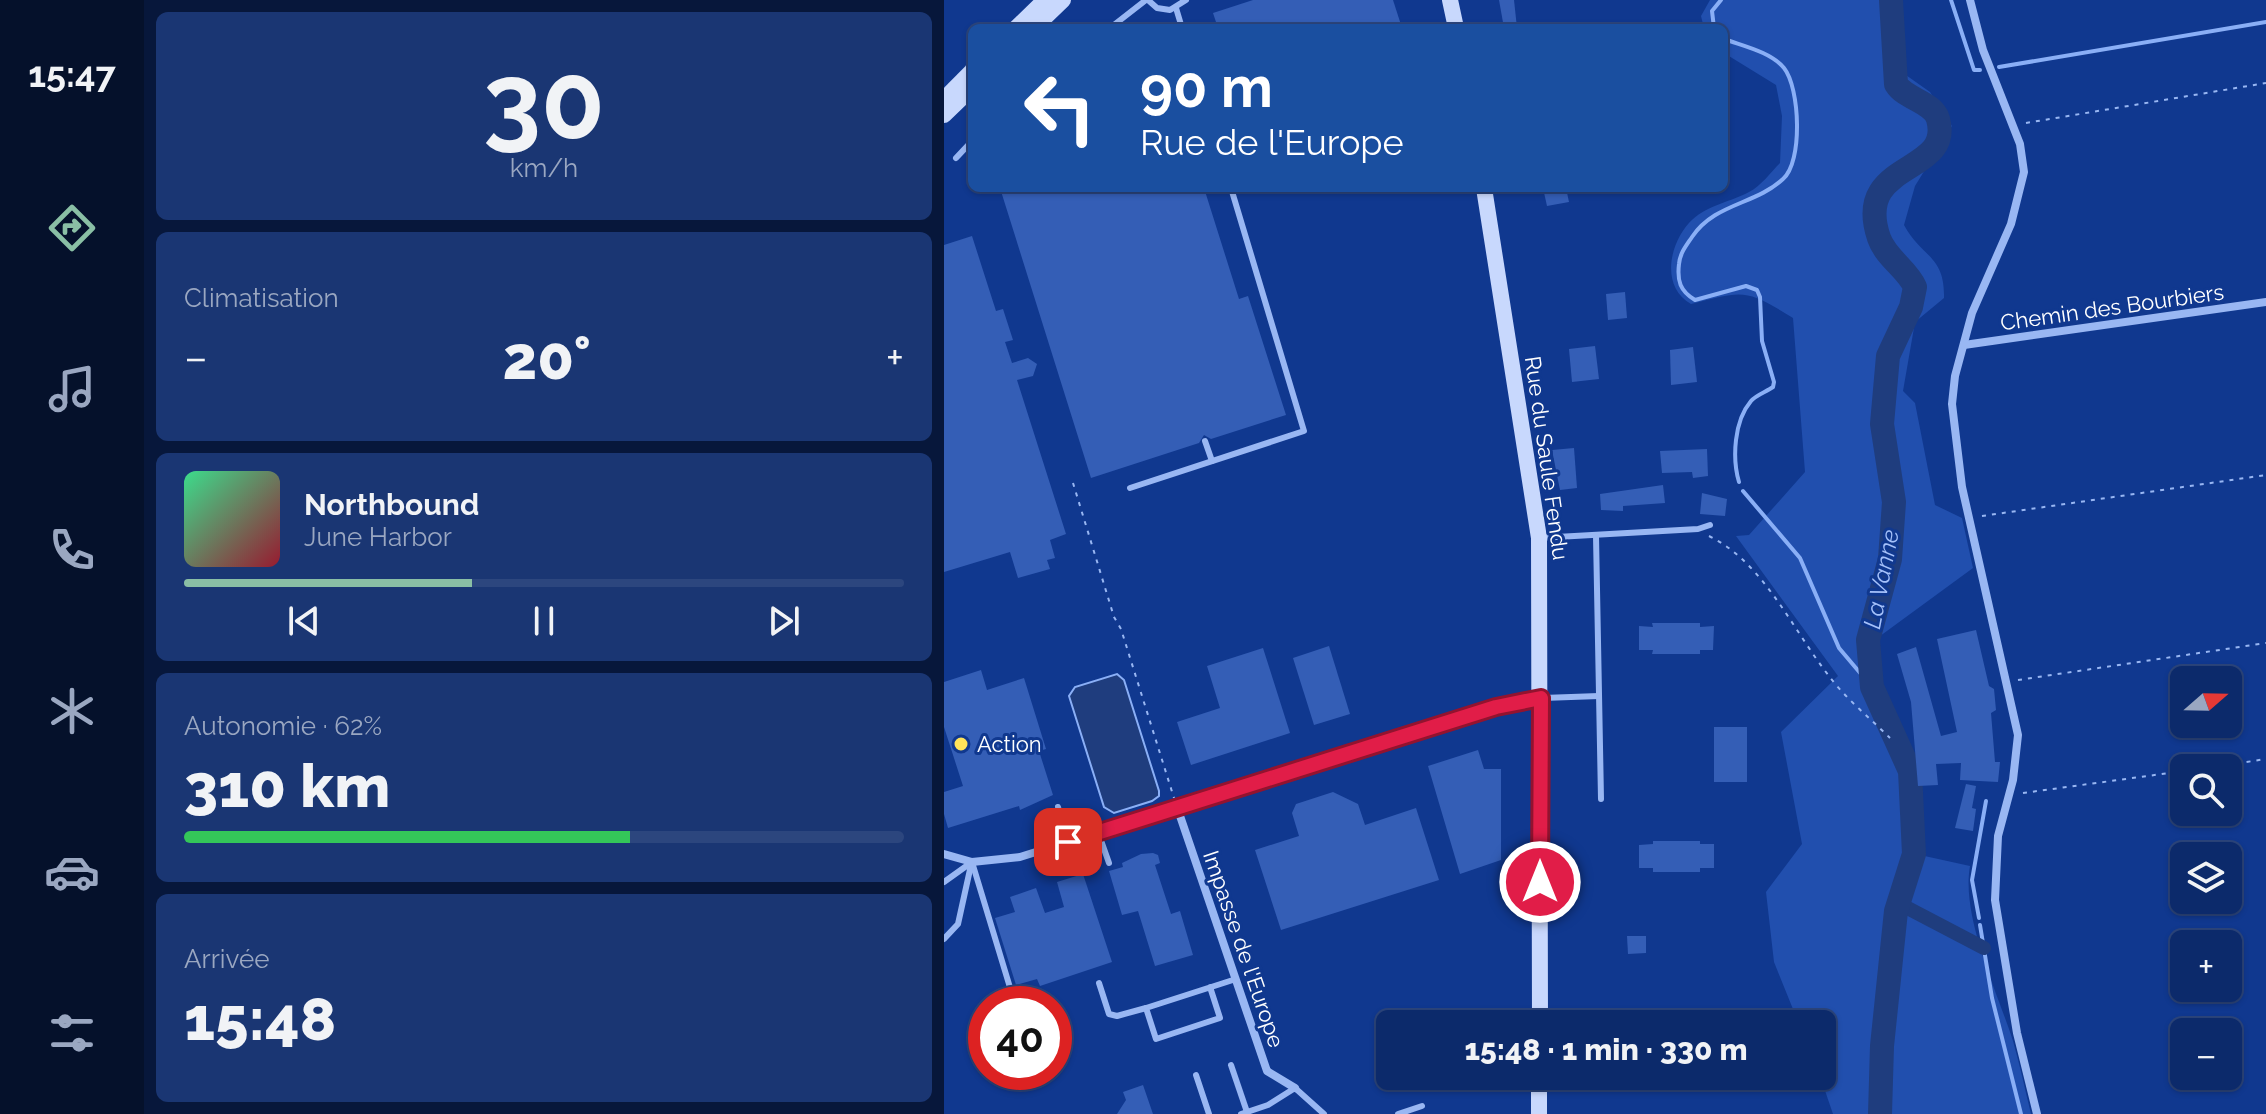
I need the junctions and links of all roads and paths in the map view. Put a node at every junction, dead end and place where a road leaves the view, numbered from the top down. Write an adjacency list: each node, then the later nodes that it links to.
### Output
1 (1045, 0): 8 (street)
2 (1063, 0): 9 (street)
3 (1147, 0): 7 (lane); 10 (lane)
4 (1186, 0): 7 (lane)
5 (1450, 0): 12 (street)
6 (1970, 0): 18 (street)
7 (1176, 8): 11 (lane)
8 (1020, 24)
9 (1038, 24)
10 (1115, 24)
11 (1181, 24)
12 (1455, 24)
13 (968, 75): 16 (street)
14 (2266, 83): 18 (path)
15 (968, 92): 17 (street)
16 (944, 99)
17 (944, 115)
18 (2013, 126): 24 (street)
19 (968, 145): 20 (lane)
20 (956, 158)
21 (1232, 192): 26 (lane)
22 (1485, 192): 34 (street, Rue du Saule Fendu)
23 (2266, 302): 24 (street, Chemin des Bourbiers)
24 (1964, 345): 30 (street)
25 (1205, 441): 26 (lane)
26 (1212, 461): 29 (lane)
27 (2266, 475): 30 (path)
28 (1073, 483): 46 (path)
29 (1130, 488)
30 (1969, 518): 36 (street)
31 (1710, 525): 32 (lane)
32 (1698, 529): 33 (lane); 39 (path)
33 (1596, 536): 34 (lane); 37 (lane)
34 (1539, 538): 38 (street, Rue du Saule Fendu)
35 (2266, 643): 36 (path)
36 (2007, 682): 43 (street)
37 (1599, 696): 38 (lane); 44 (lane)
38 (1541, 698): 46 (street); 59 (street, Rue du Saule Fendu)
39 (1890, 738)
40 (2266, 759): 41 (path)
41 (2242, 763)
42 (2170, 773): 43 (path)
43 (2010, 791): 70 (street)
44 (1601, 799)
45 (1058, 807): 48 (lane)
46 (1177, 807): 47 (street); 54 (street, Impasse de l'Europe)
47 (1098, 832): 48 (street); 51 (lane)
48 (1068, 842): 50 (street)
49 (944, 854): 50 (street)
50 (972, 862): 52 (lane); 53 (lane); 56 (lane)
51 (1109, 863)
52 (944, 882)
53 (944, 939)
54 (1236, 979): 57 (lane); 62 (street, Impasse de l'Europe)
55 (1099, 983): 58 (lane)
56 (1010, 986)
57 (1210, 987): 58 (lane); 58 (lane)
58 (1146, 1008)
59 (1540, 1010)
60 (1231, 1065): 65 (lane)
61 (1196, 1075): 66 (lane)
62 (1295, 1088): 65 (lane); 67 (lane)
63 (1539, 1090): 69 (street)
64 (1422, 1106): 68 (lane)
65 (1244, 1113)
66 (1209, 1114)
67 (1324, 1114)
68 (1398, 1114)
69 (1539, 1114)
70 (2037, 1114)

